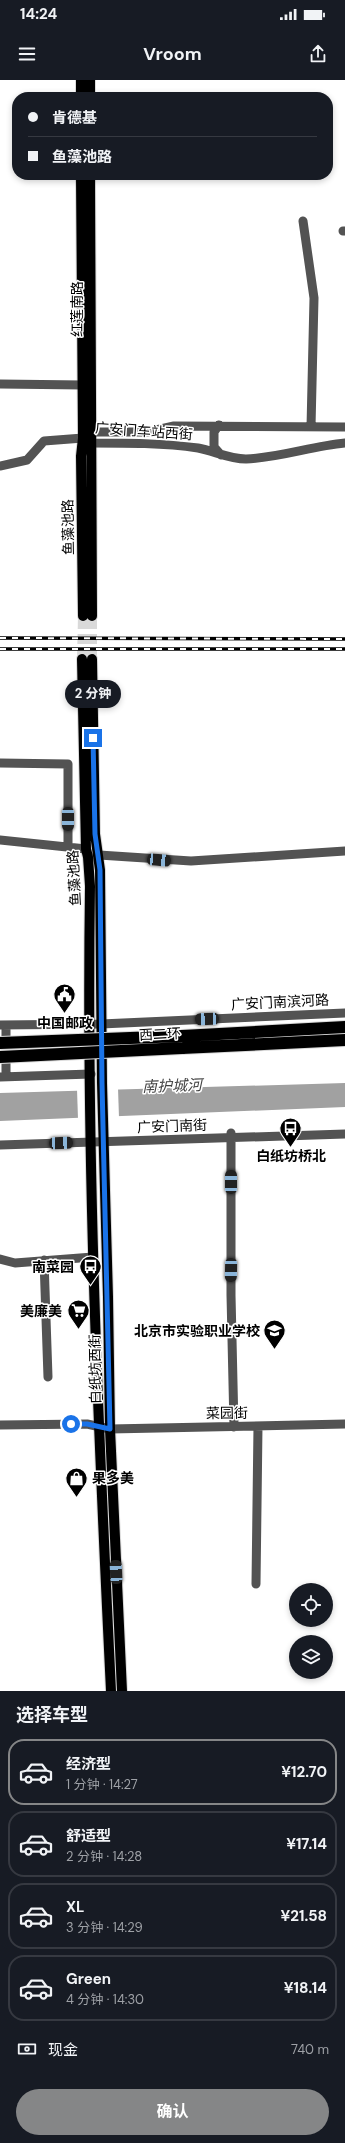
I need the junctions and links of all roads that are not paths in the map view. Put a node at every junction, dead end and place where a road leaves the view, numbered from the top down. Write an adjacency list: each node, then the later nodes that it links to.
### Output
1 (81, 80): 3 (main road)
2 (90, 80): 4 (main road)
3 (81, 92)
4 (90, 92)
5 (81, 180): 9 (main road, 红莲南路)
6 (90, 180): 13 (main road, 红莲南路)
7 (303, 221): 11 (street)
8 (0, 384): 9 (street)
9 (83, 385): 14 (main road, 红莲南路)
10 (218, 425): 11 (street, 广安门车站西街); 13 (street, 广安门车站西街); 16 (street)
11 (311, 427): 12 (street, 广安门车站西街)
12 (345, 427)
13 (92, 432): 14 (main road, 红莲南路)
14 (87, 441): 16 (street, 广安门车站西街); 17 (street, 广安门车站西街); 18 (main road, 鱼藻池路)
15 (345, 443): 16 (street, 广安门车站西街)
16 (221, 455)
17 (0, 466)
18 (87, 616)
19 (0, 763): 21 (street)
20 (0, 840): 21 (street)
21 (68, 847): 22 (street)
22 (86, 849): 24 (main road, 鱼藻池路); 27 (main road, 鱼藻池路)
23 (345, 851): 24 (street)
24 (99, 855): 28 (main road, 鱼藻池路)
25 (345, 1013): 28 (street, 广安门南滨河路)
26 (3, 1024): 27 (street, 广安门南滨河路); 33 (street)
27 (90, 1024): 28 (street, 广安门南滨河路); 34 (main road)
28 (101, 1024): 38 (main road, 白纸坊西街)
29 (345, 1027): 31 (highway, 西二环, bridge)
30 (345, 1040): 32 (highway, 西二环, bridge)
31 (0, 1043)
32 (0, 1057)
33 (3, 1077): 34 (street)
34 (91, 1079): 37 (main road, 白纸坊西街)
35 (345, 1129): 39 (street, 广安门南街)
36 (345, 1134): 39 (street, 广安门南街)
37 (91, 1135): 38 (street, 广安门南街); 40 (street, 广安门南街); 41 (street, 广安门南街); 42 (main road, 白纸坊西街)
38 (104, 1135): 39 (street, 广安门南街); 51 (main road, 白纸坊西街)
39 (231, 1135): 50 (street)
40 (0, 1139)
41 (0, 1145)
42 (94, 1257): 44 (street); 48 (main road, 白纸坊西街)
43 (0, 1260): 44 (street)
44 (44, 1260): 45 (street)
45 (48, 1377)
46 (345, 1424): 49 (street, 菜园街)
47 (0, 1425): 48 (street, 菜园街)
48 (98, 1426): 51 (street, 菜园街); 53 (main road, 白纸坊西街)
49 (258, 1426): 50 (street, 菜园街); 52 (street)
50 (234, 1427): 51 (street, 菜园街)
51 (110, 1429): 54 (main road, 白纸坊西街)
52 (256, 1584)
53 (111, 1691)
54 (122, 1691)

